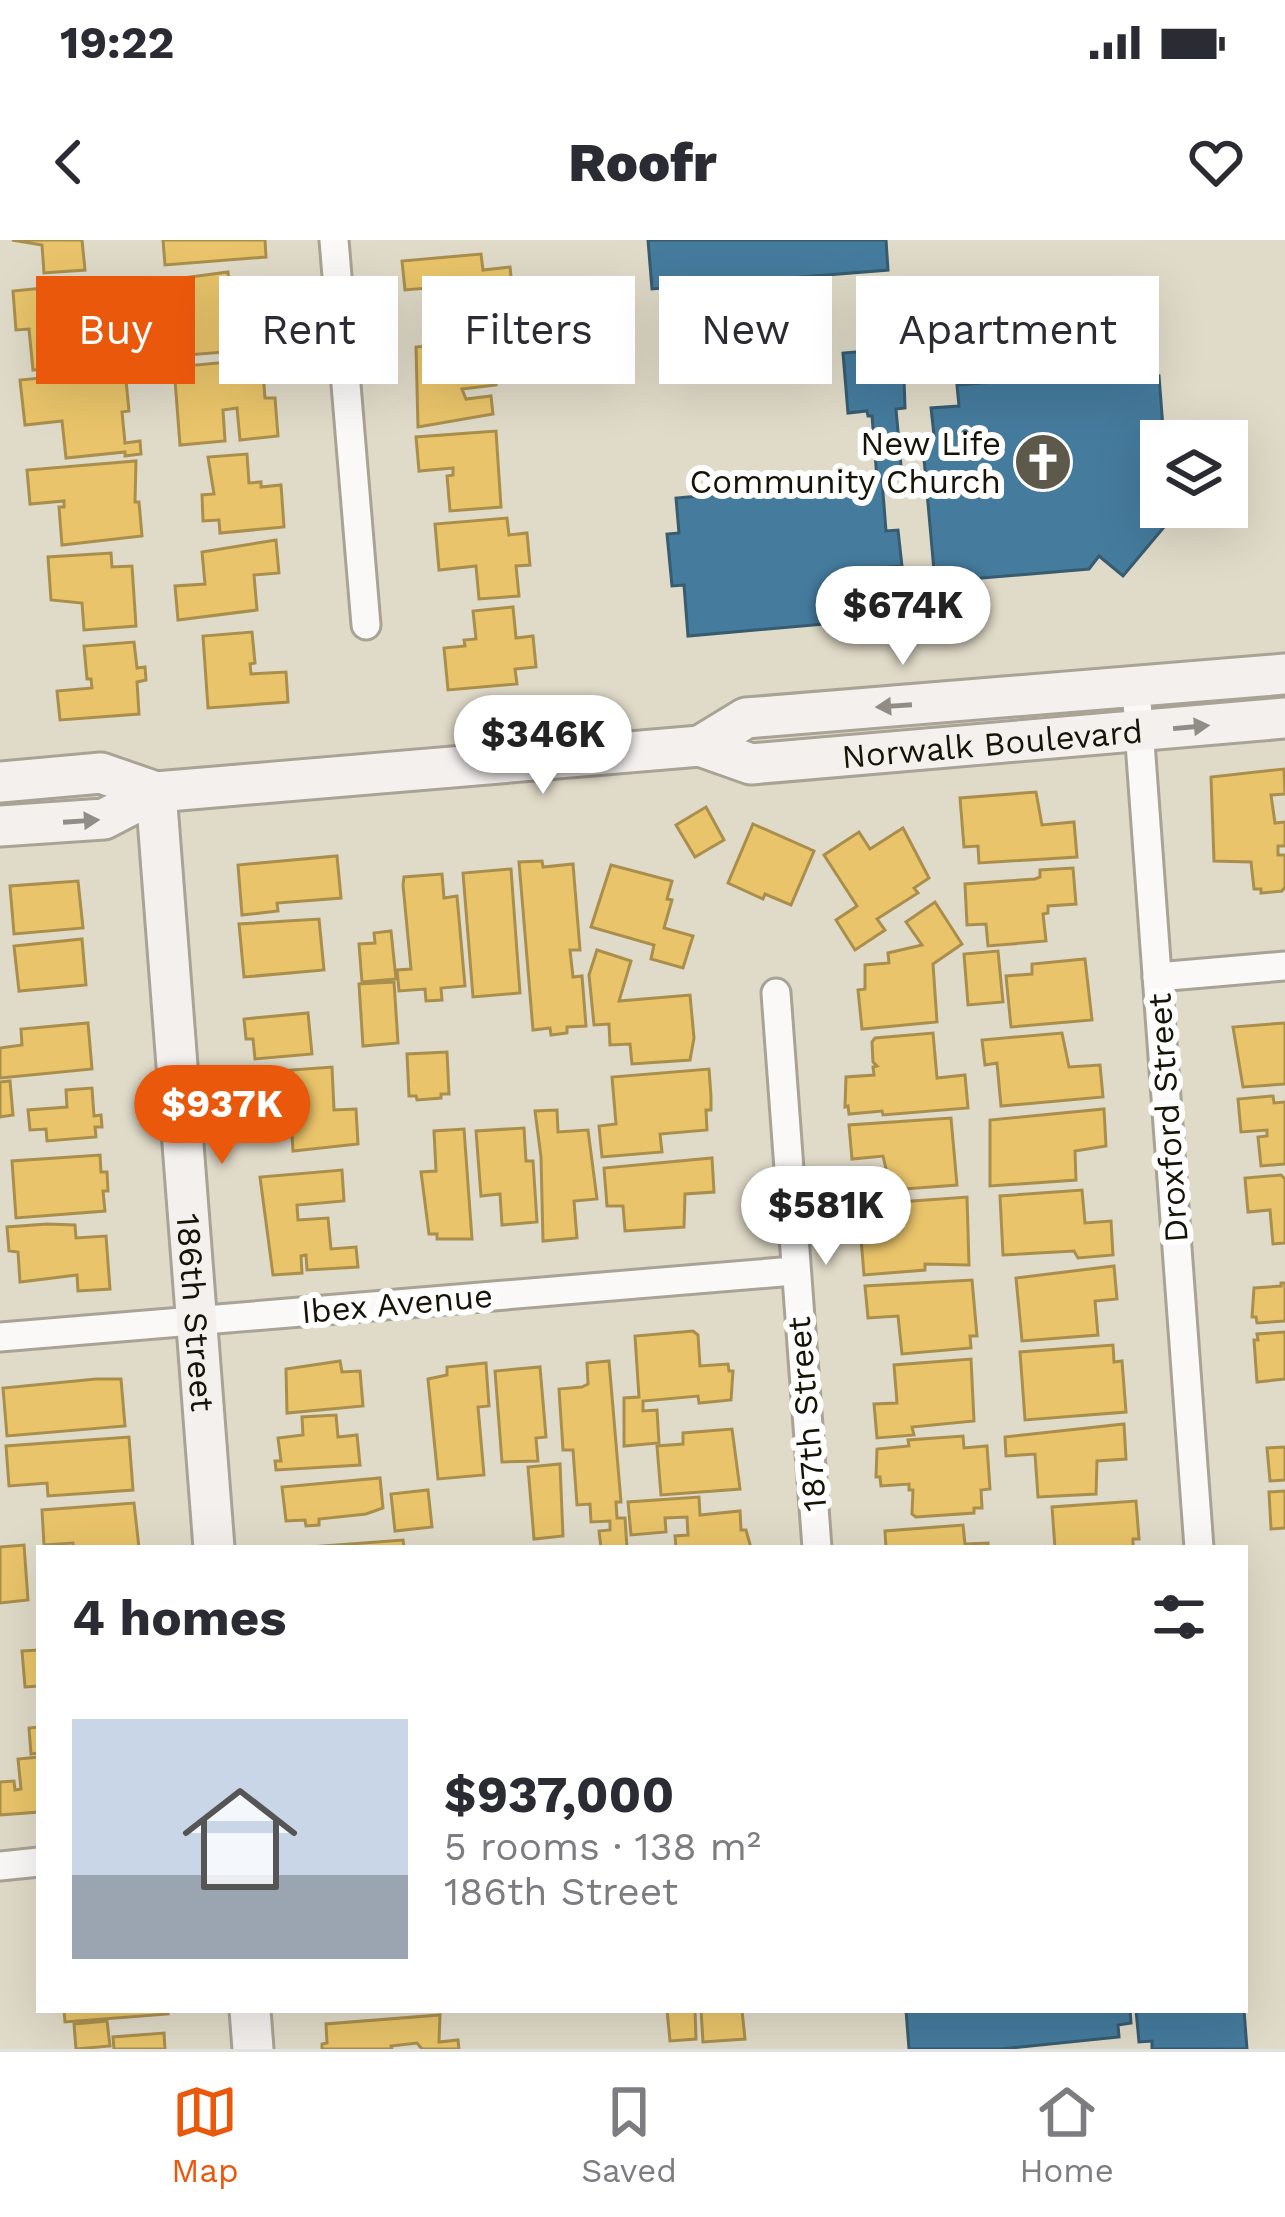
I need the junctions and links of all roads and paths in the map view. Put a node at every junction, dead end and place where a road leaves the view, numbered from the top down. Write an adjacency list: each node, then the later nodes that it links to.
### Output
1 (334, 240): 2 (street)
2 (366, 625)
3 (1285, 674): 4 (main road, Norwalk Boulevard)
4 (1136, 688): 6 (street, Droxford Street); 7 (main road, Norwalk Boulevard, one-way to 7)
5 (1285, 718): 6 (main road, Norwalk Boulevard, one-way to 5)
6 (1139, 731): 7 (main road, Norwalk Boulevard); 12 (street, Droxford Street)
7 (700, 746): 9 (main road, Norwalk Boulevard)
8 (0, 782): 9 (main road, Norwalk Boulevard)
9 (156, 792): 10 (main road, Norwalk Boulevard, one-way to 9); 15 (main road, 186th Street)
10 (0, 826)
11 (1285, 966): 12 (street)
12 (1157, 977): 19 (street, Droxford Street)
13 (776, 993): 14 (street, 187th Street)
14 (794, 1271): 15 (street, Ibex Avenue); 18 (street, 187th Street)
15 (196, 1318): 16 (street, Ibex Avenue); 17 (main road, 186th Street)
16 (0, 1337)
17 (214, 1545)
18 (817, 1545)
19 (1199, 1545)
20 (36, 1862): 21 (street)
21 (0, 1866)
22 (250, 2013): 23 (main road)
23 (253, 2049)

